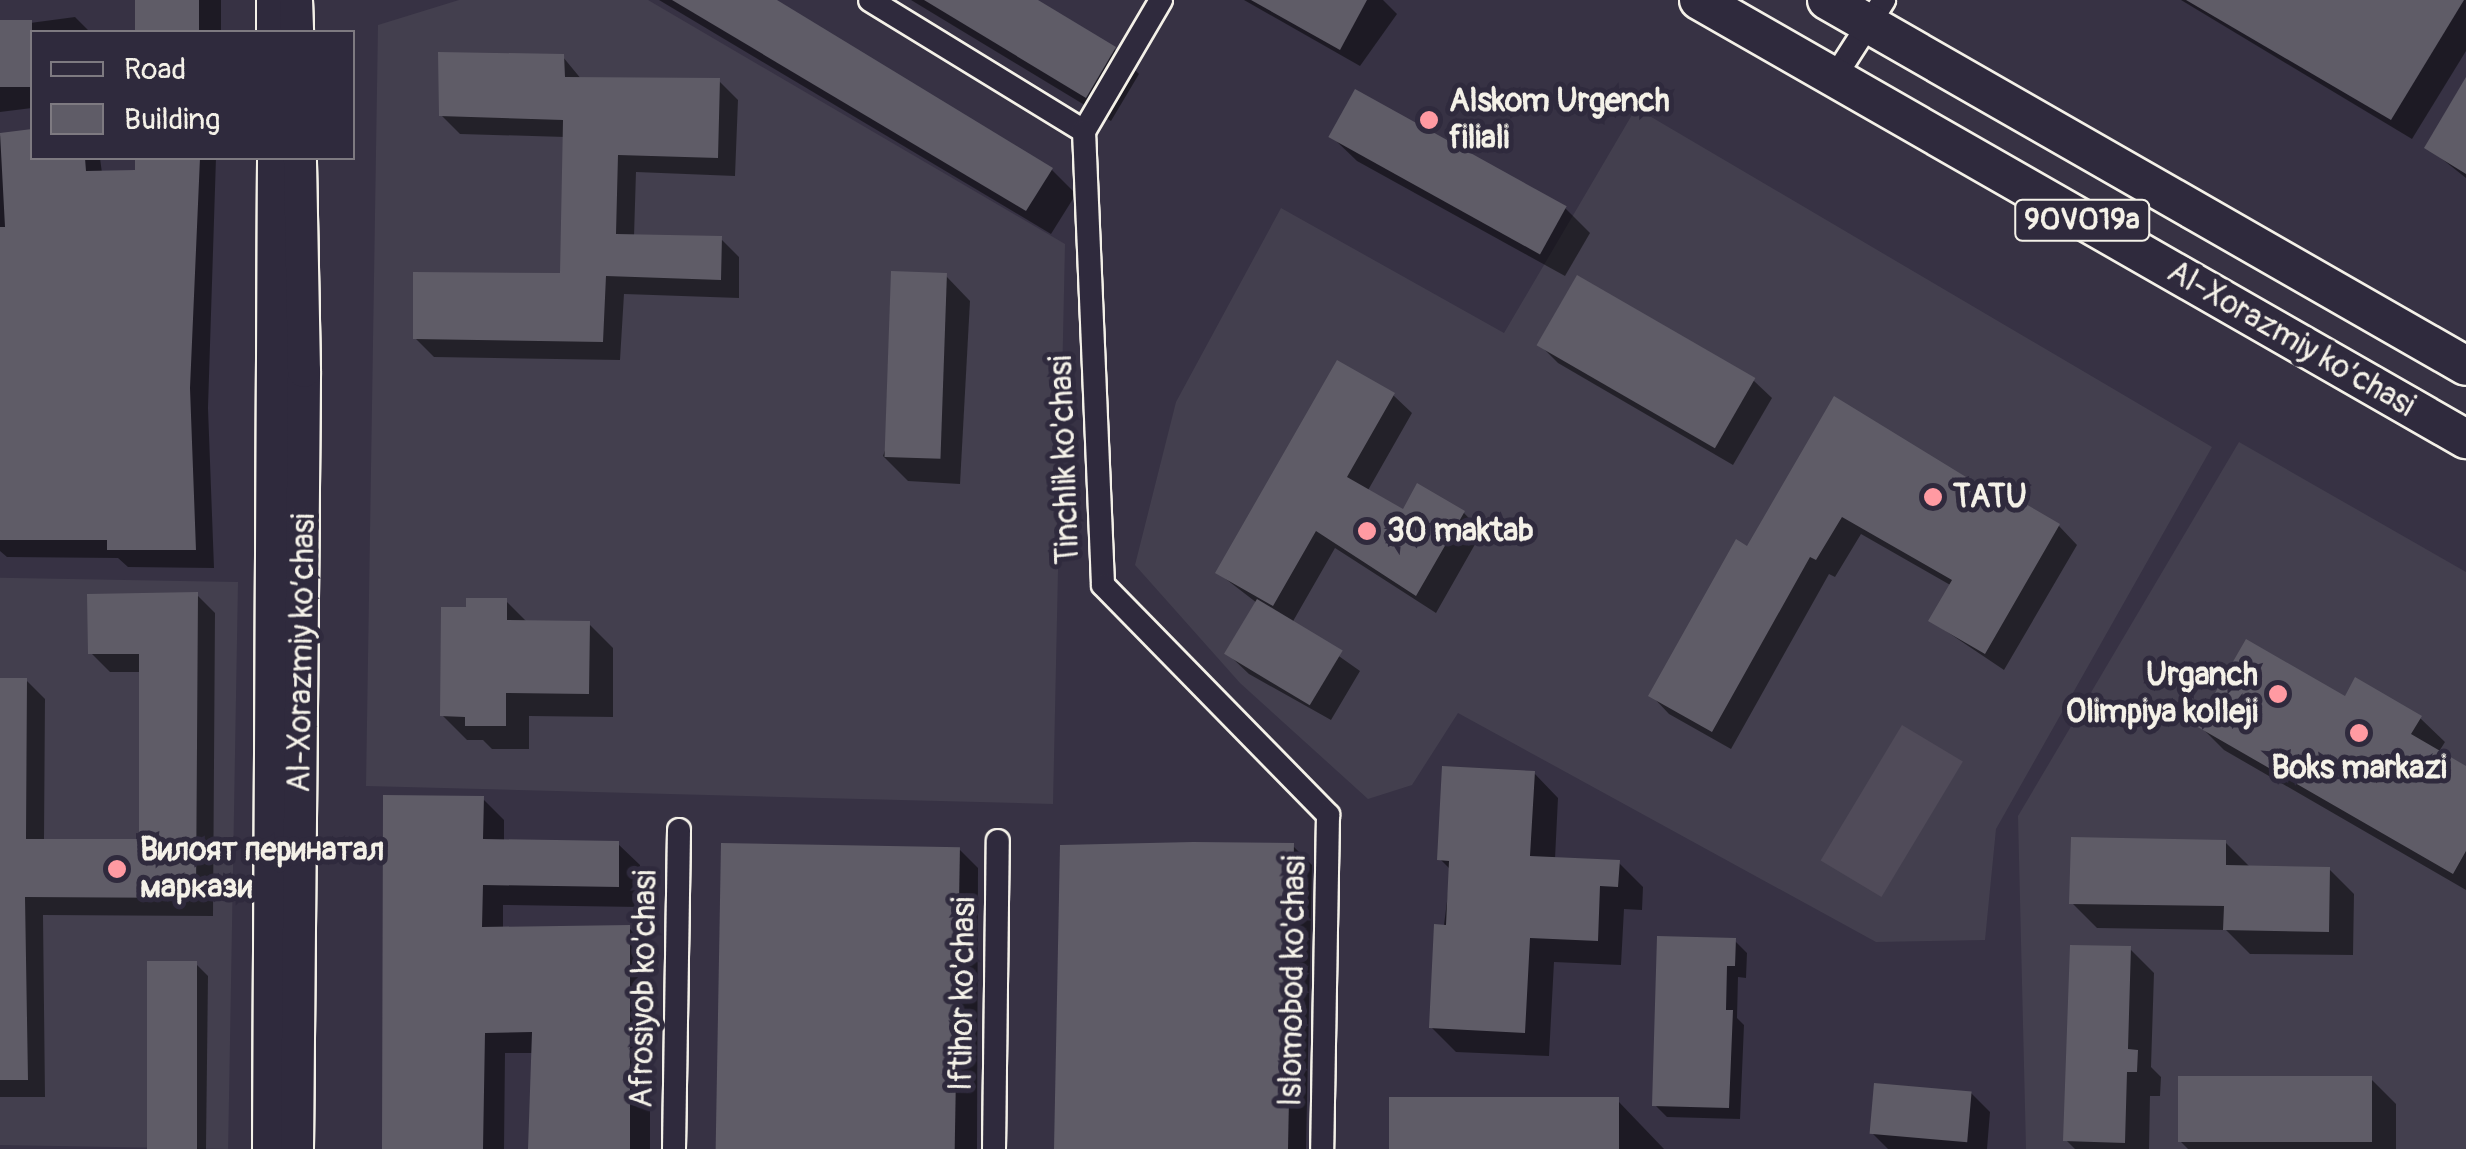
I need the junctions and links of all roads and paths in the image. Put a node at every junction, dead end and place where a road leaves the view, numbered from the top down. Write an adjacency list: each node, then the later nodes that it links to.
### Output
1 (273, 0): 8 (main road)
2 (296, 0): 9 (main road)
3 (870, 0): 11 (street)
4 (1160, 0): 11 (street)
5 (1699, 0): 10 (main road, Al-Xorazmiy ko’chasi / 90V019a)
6 (1827, 0): 7 (main road, Al-Xorazmiy ko’chasi / 90V019a)
7 (1877, 13): 10 (street); 14 (main road, Al-Xorazmiy ko’chasi / 90V019a)
8 (273, 30)
9 (297, 30)
10 (1834, 78): 15 (main road, Al-Xorazmiy ko’chasi / 90V019a)
11 (1084, 131): 16 (street, Tinchlik ko'chasi)
12 (274, 160): 19 (main road, Al-Xorazmiy ko’chasi)
13 (300, 160): 20 (main road, Al-Xorazmiy ko’chasi)
14 (2466, 366)
15 (2466, 439)
16 (1328, 814): 23 (street, Islomobod ko'chasi)
17 (679, 830): 21 (street, Afrosiyob ko'chasi)
18 (998, 841): 22 (street, Iftihor ko'chasi)
19 (269, 1149)
20 (297, 1149)
21 (674, 1149)
22 (994, 1149)
23 (1322, 1149)

